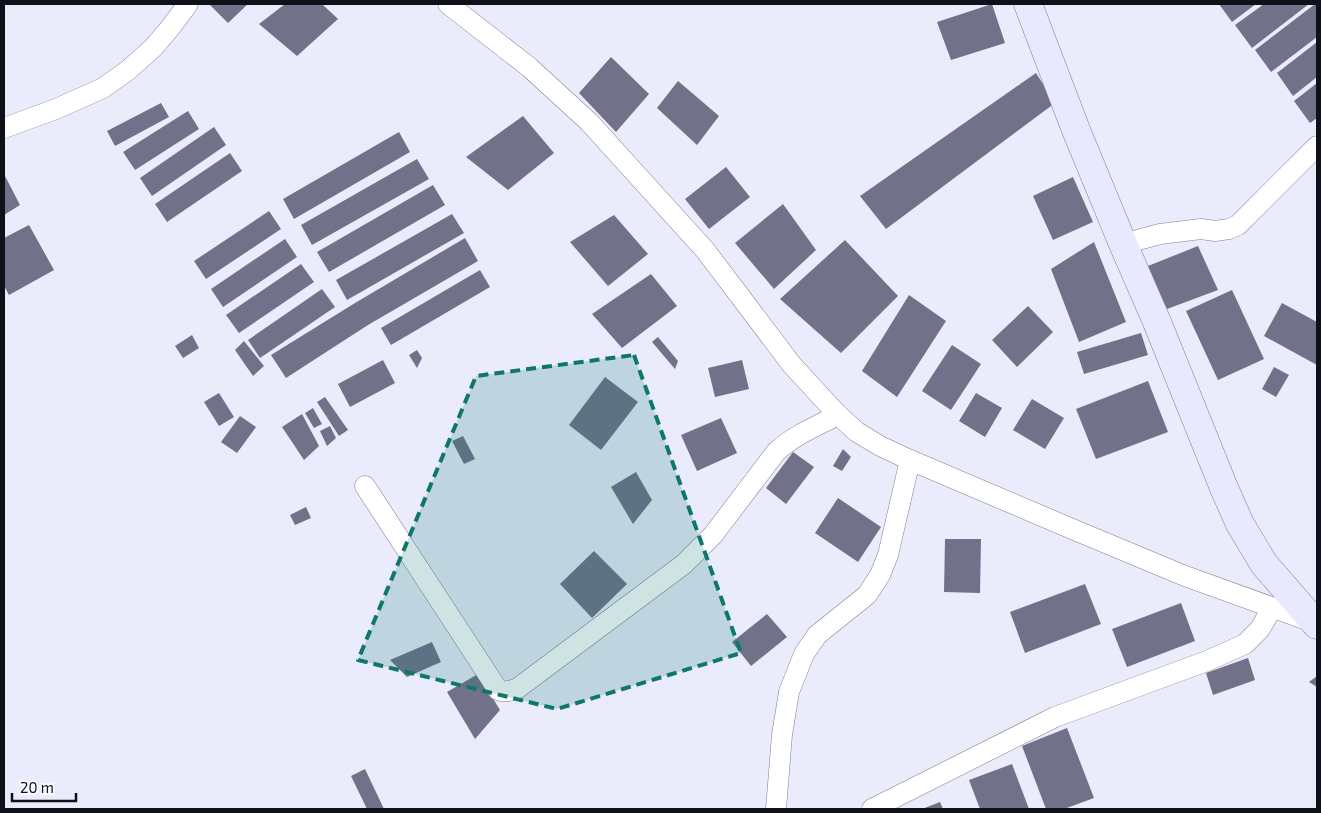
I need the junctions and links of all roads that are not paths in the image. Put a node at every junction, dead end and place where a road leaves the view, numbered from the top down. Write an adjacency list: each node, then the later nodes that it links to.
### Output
1 (188, 4): 4 (street)
2 (448, 4): 7 (street)
3 (1028, 4): 6 (main road)
4 (4, 128)
5 (1317, 146): 6 (street)
6 (1123, 244): 11 (main road)
7 (838, 415): 8 (street); 9 (street)
8 (910, 460): 10 (street); 12 (street)
9 (365, 486)
10 (1272, 608): 11 (street); 13 (street)
11 (1316, 624)
12 (776, 809)
13 (872, 809)

